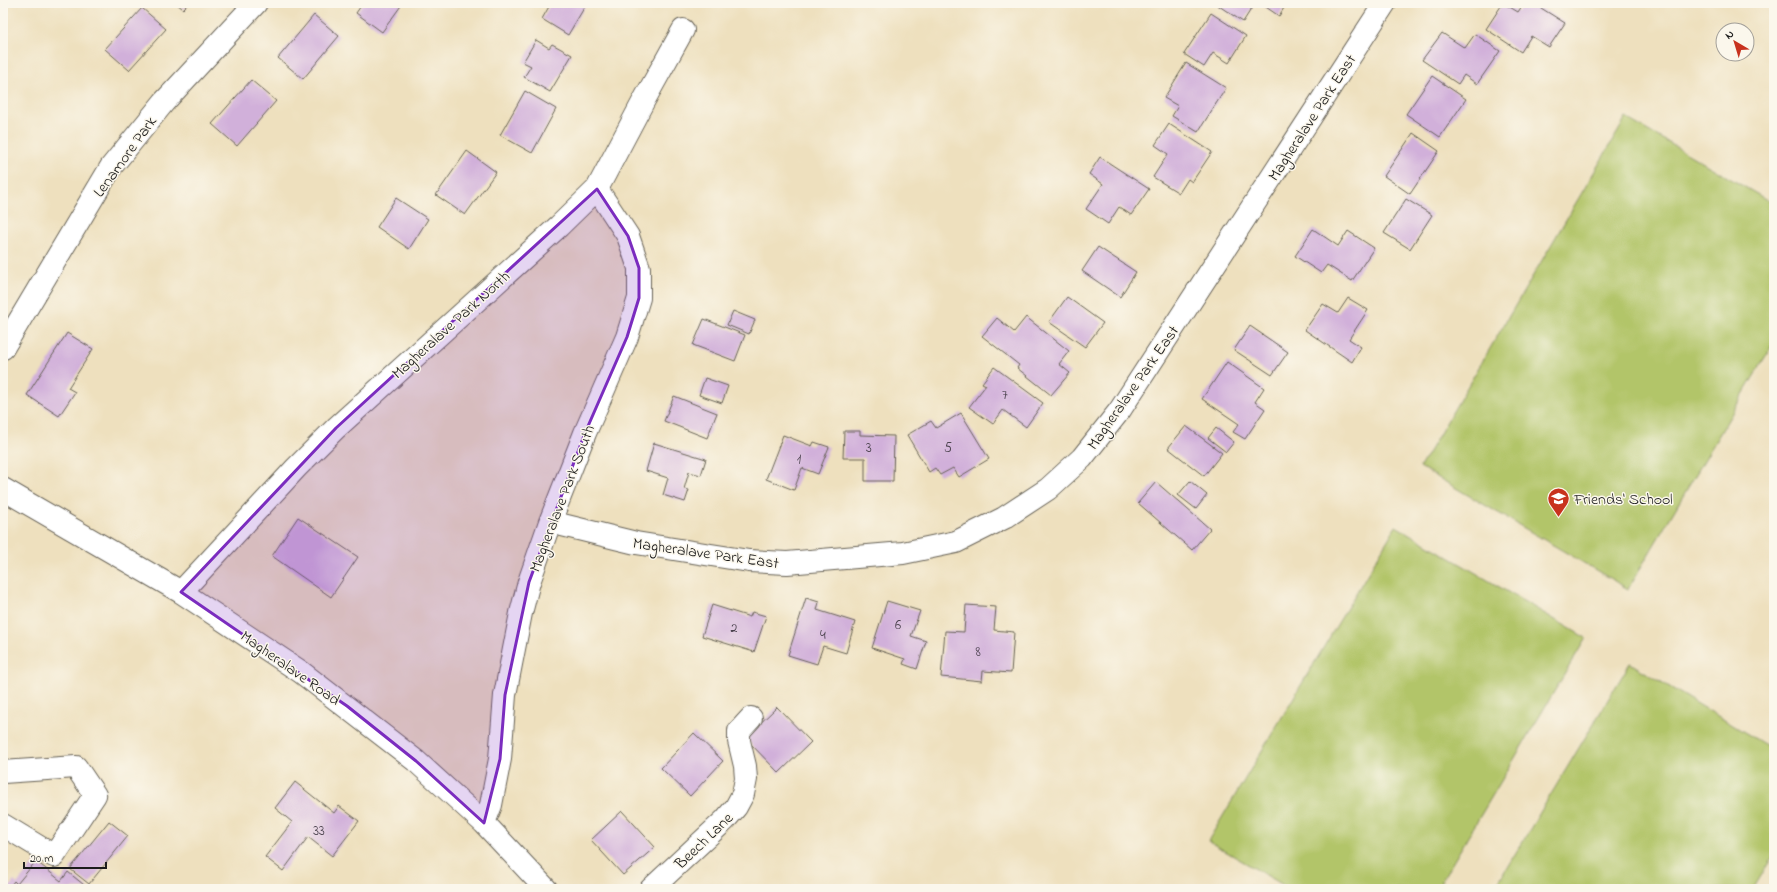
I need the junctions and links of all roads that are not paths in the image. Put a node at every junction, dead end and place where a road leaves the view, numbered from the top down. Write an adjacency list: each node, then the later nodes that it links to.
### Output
1 (256, 3): 5 (street, Lenamore Park)
2 (1385, 3): 7 (street, Magheralave Park East)
3 (683, 30): 4 (street, Magheralave Park North)
4 (597, 189): 7 (street, Magheralave Park South); 8 (street, Magheralave Park North)
5 (3, 348)
6 (3, 489): 8 (street, Magheralave Road)
7 (550, 522): 11 (street, Magheralave Park South)
8 (181, 592): 11 (street, Magheralave Road)
9 (751, 718): 14 (street, Beech Lane)
10 (3, 772): 12 (street)
11 (484, 823): 13 (street, Magheralave Road)
12 (3, 825)
13 (546, 889)
14 (651, 889)

